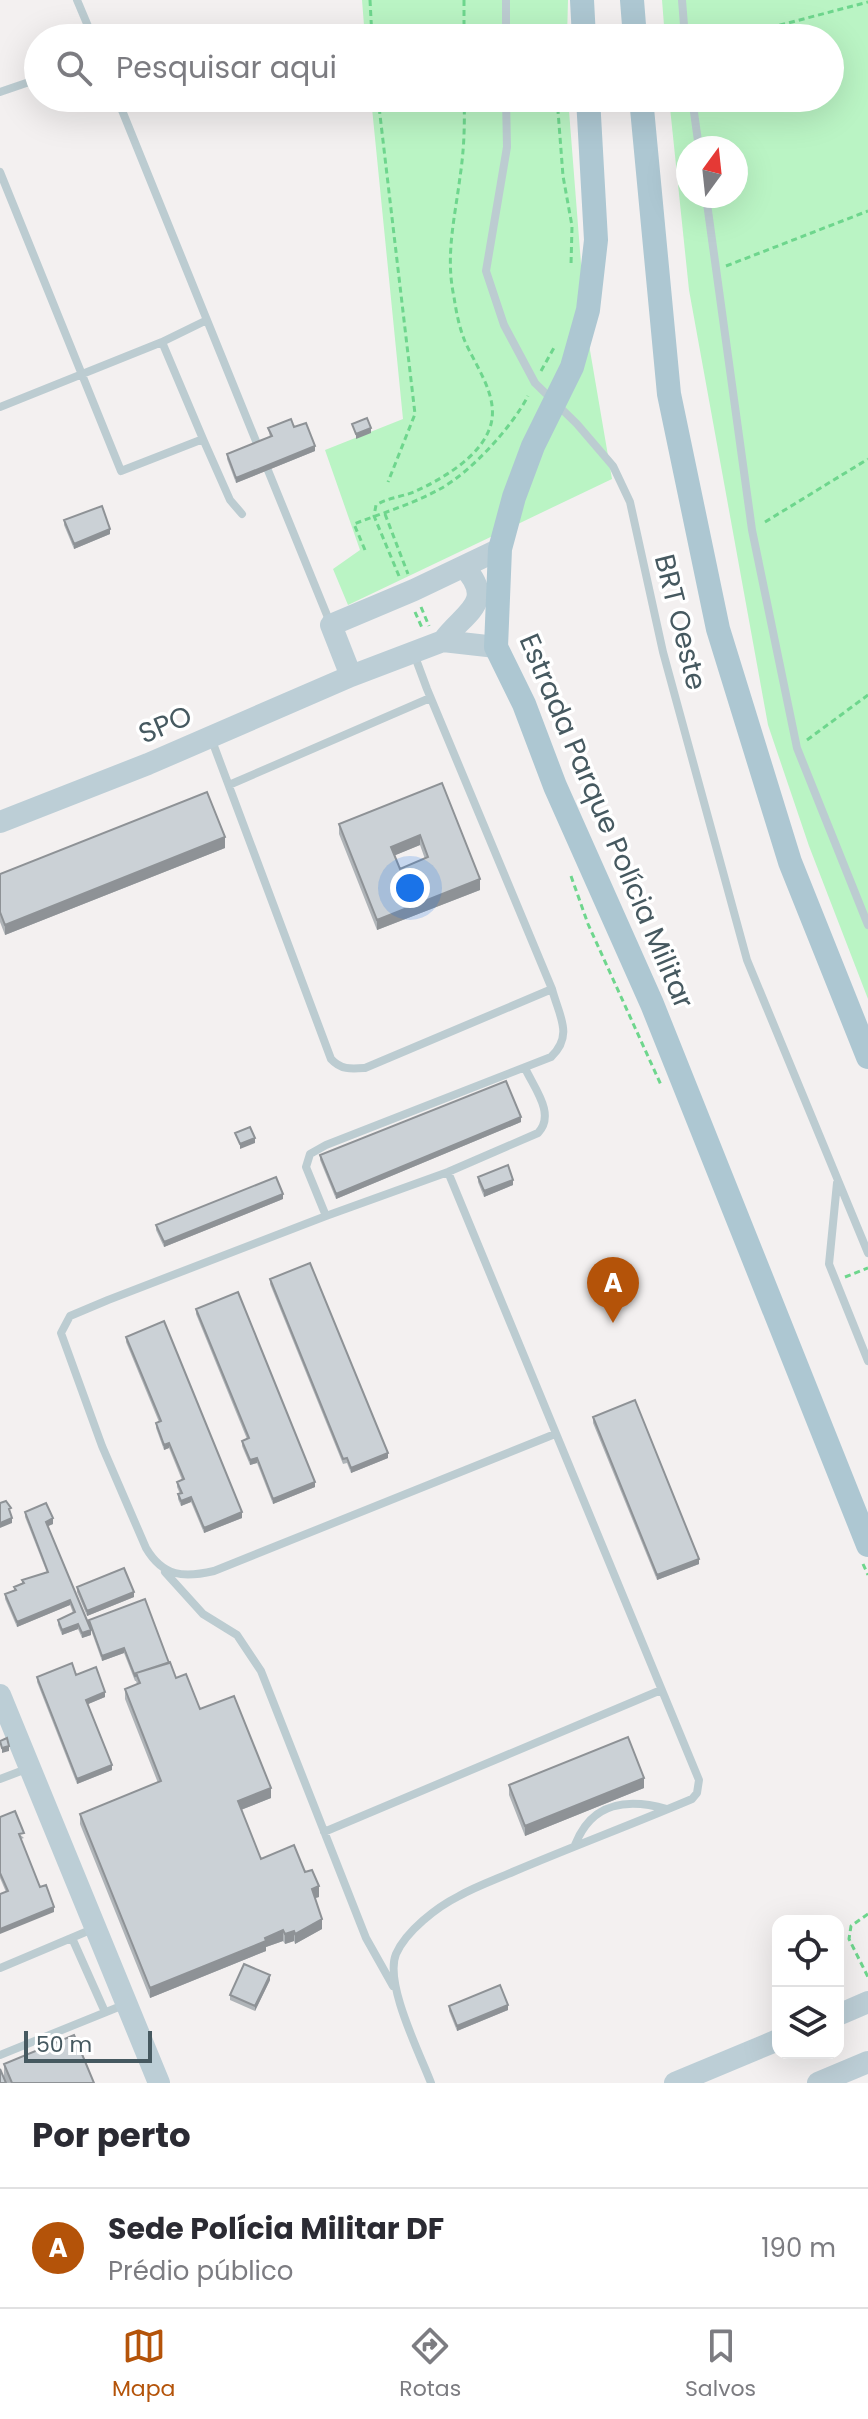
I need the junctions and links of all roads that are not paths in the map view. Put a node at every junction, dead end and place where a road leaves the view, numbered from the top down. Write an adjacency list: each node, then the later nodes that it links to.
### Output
1 (77, 0): 6 (lane)
2 (506, 0): 7 (lane)
3 (582, 0): 8 (main road)
4 (632, 0): 9 (main road)
5 (682, 0): 10 (lane)
6 (87, 24)
7 (506, 24)
8 (583, 24)
9 (634, 24)
10 (684, 24)
11 (24, 84): 12 (lane)
12 (0, 92)
13 (123, 112): 21 (lane)
14 (506, 112): 24 (lane, BRT Oeste)
15 (589, 112): 24 (main road, Estrada Parque Polícia Militar)
16 (642, 112): 41 (main road)
17 (694, 112): 18 (lane)
18 (697, 136)
19 (0, 172): 23 (lane)
20 (708, 208): 39 (lane)
21 (207, 320): 22 (lane); 30 (lane)
22 (162, 342): 23 (lane); 26 (lane)
23 (82, 373): 25 (lane); 26 (lane)
24 (554, 403): 28 (main road, Estrada Parque Polícia Militar); 44 (lane, BRT Oeste)
25 (0, 407)
26 (203, 439): 27 (lane)
27 (242, 514)
28 (500, 549): 29 (street); 32 (main road, Estrada Parque Polícia Militar)
29 (464, 567): 30 (street); 31 (street)
30 (331, 625): 34 (street)
31 (443, 641): 32 (street, SPO); 33 (street, SPO)
32 (496, 647): 49 (main road, Estrada Parque Polícia Militar)
33 (414, 653): 34 (street, SPO); 35 (lane)
34 (351, 676): 36 (street, SPO)
35 (430, 698): 37 (lane); 40 (lane)
36 (210, 737): 37 (lane); 38 (street, SPO)
37 (229, 785): 40 (lane)
38 (0, 822)
39 (868, 925)
40 (552, 989): 42 (lane)
41 (868, 1057)
42 (525, 1068): 43 (lane); 45 (lane)
43 (448, 1172): 45 (lane); 48 (lane)
44 (837, 1178): 46 (lane, BRT Oeste); 47 (lane, BRT Oeste)
45 (326, 1216): 50 (lane)
46 (868, 1253)
47 (868, 1361)
48 (555, 1434): 50 (lane); 51 (lane)
49 (868, 1545)
50 (162, 1568): 57 (lane)
51 (661, 1690): 56 (lane); 57 (lane)
52 (0, 1695): 53 (street)
53 (6, 1726): 54 (street)
54 (29, 1768): 55 (lane); 59 (street)
55 (0, 1779)
56 (668, 1809): 58 (lane); 58 (lane)
57 (324, 1832): 62 (lane)
58 (575, 1845): 62 (lane)
59 (96, 1928): 60 (lane); 64 (street)
60 (72, 1938): 61 (lane); 65 (lane)
61 (0, 1968)
62 (398, 1995): 71 (lane)
63 (868, 2002): 66 (street)
64 (127, 2003): 65 (lane); 70 (street)
65 (105, 2012): 68 (lane)
66 (844, 2012)
67 (772, 2043): 72 (street)
68 (0, 2055)
69 (868, 2062): 73 (street)
70 (159, 2083)
71 (431, 2083)
72 (675, 2083)
73 (818, 2083)

